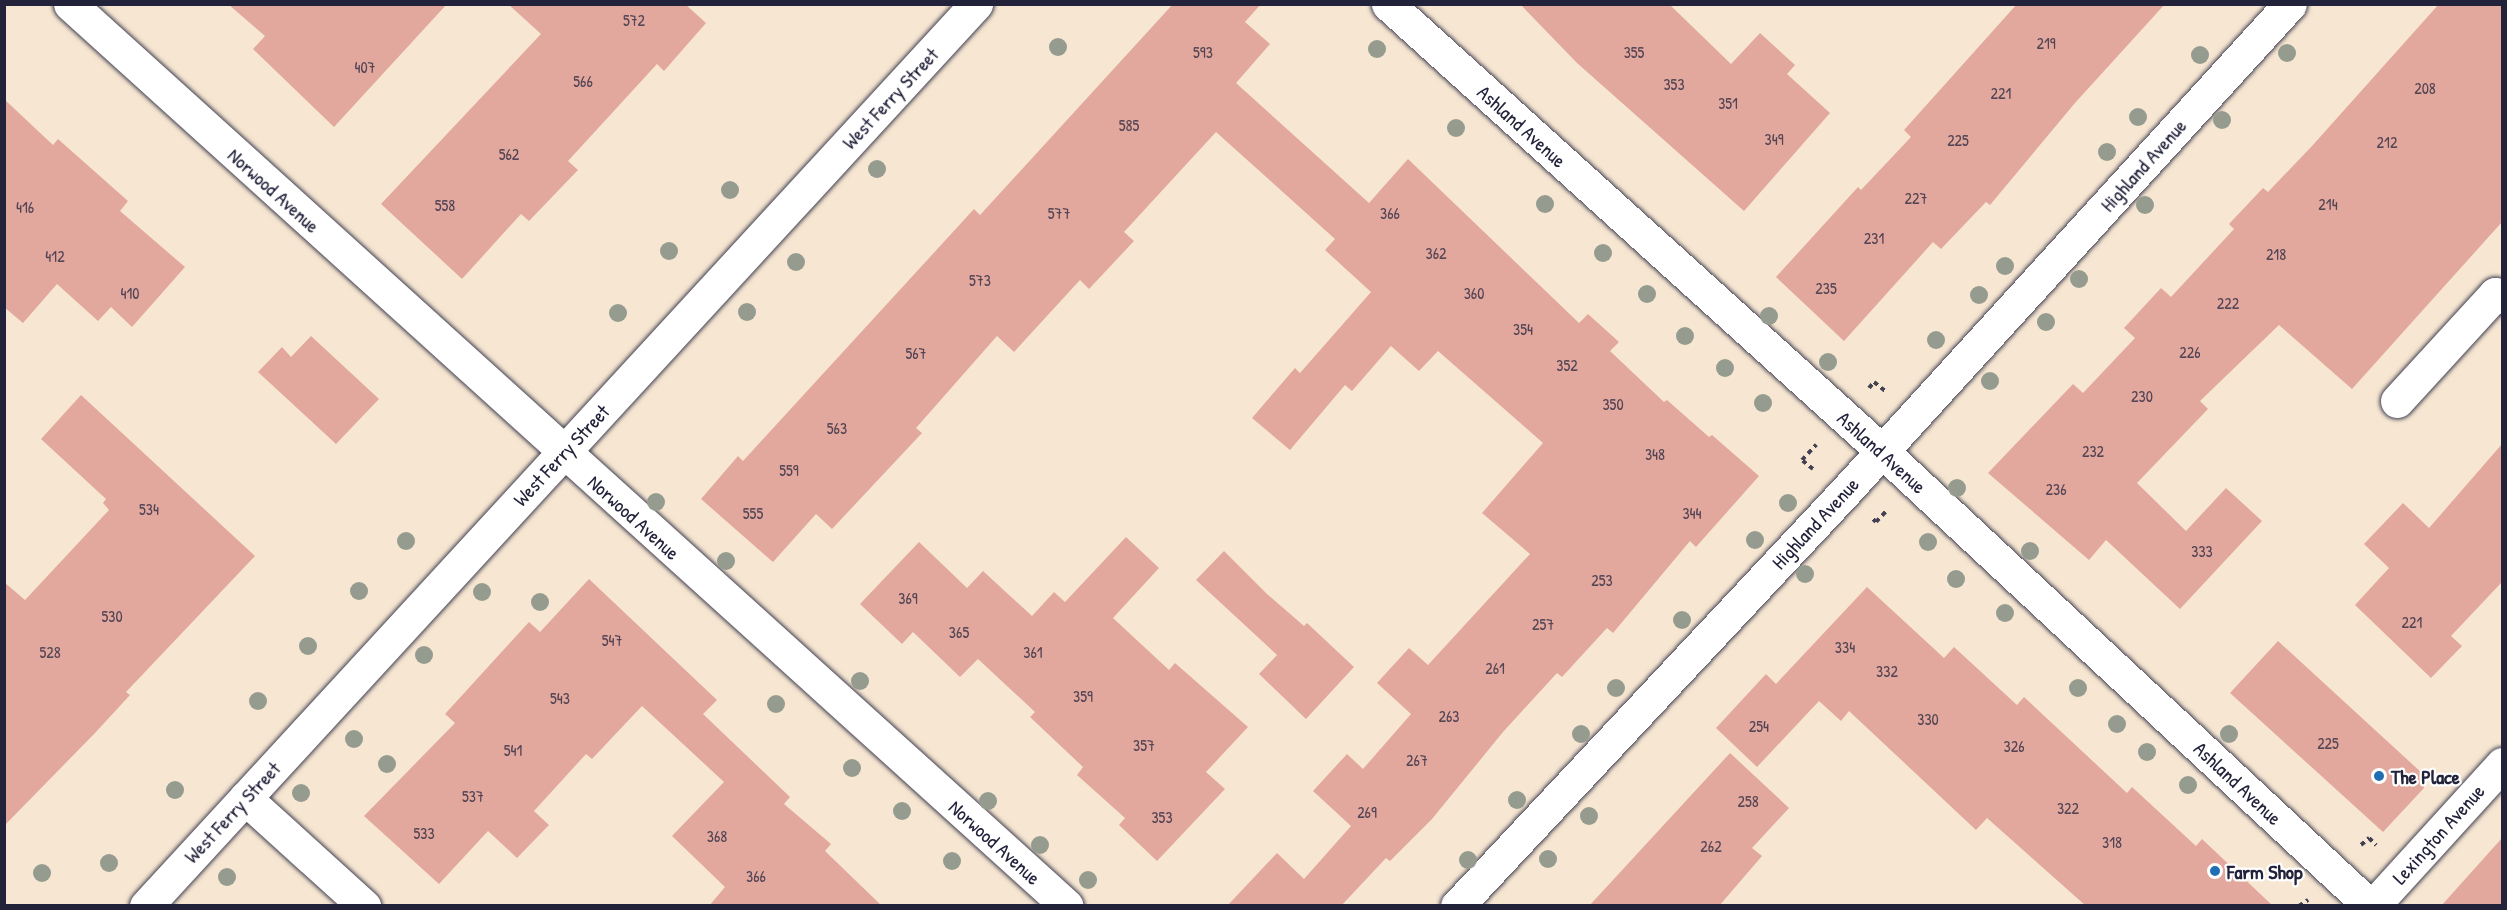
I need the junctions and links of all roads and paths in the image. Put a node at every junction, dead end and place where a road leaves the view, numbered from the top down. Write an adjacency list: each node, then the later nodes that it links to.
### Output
1 (70, 4): 11 (street, Norwood Avenue)
2 (976, 4): 11 (street, West Ferry Street)
3 (1388, 4): 10 (street, Ashland Avenue)
4 (2290, 4): 10 (street, Highland Avenue)
5 (2502, 297): 8 (street)
6 (1874, 382): 7 (path)
7 (1886, 392)
8 (2397, 401)
9 (1819, 442): 12 (path)
10 (1882, 451): 22 (street, Highland Avenue); 23 (street, Ashland Avenue)
11 (563, 453): 16 (street, West Ferry Street); 21 (street, Norwood Avenue)
12 (1816, 471)
13 (1887, 510): 14 (path)
14 (1876, 522)
15 (2502, 764): 23 (street, Lexington Avenue)
16 (245, 798): 19 (street, West Ferry Street); 20 (street)
17 (2369, 838): 18 (path)
18 (2376, 846)
19 (146, 906)
20 (364, 906)
21 (1067, 906)
22 (1457, 906)
23 (2372, 906)

